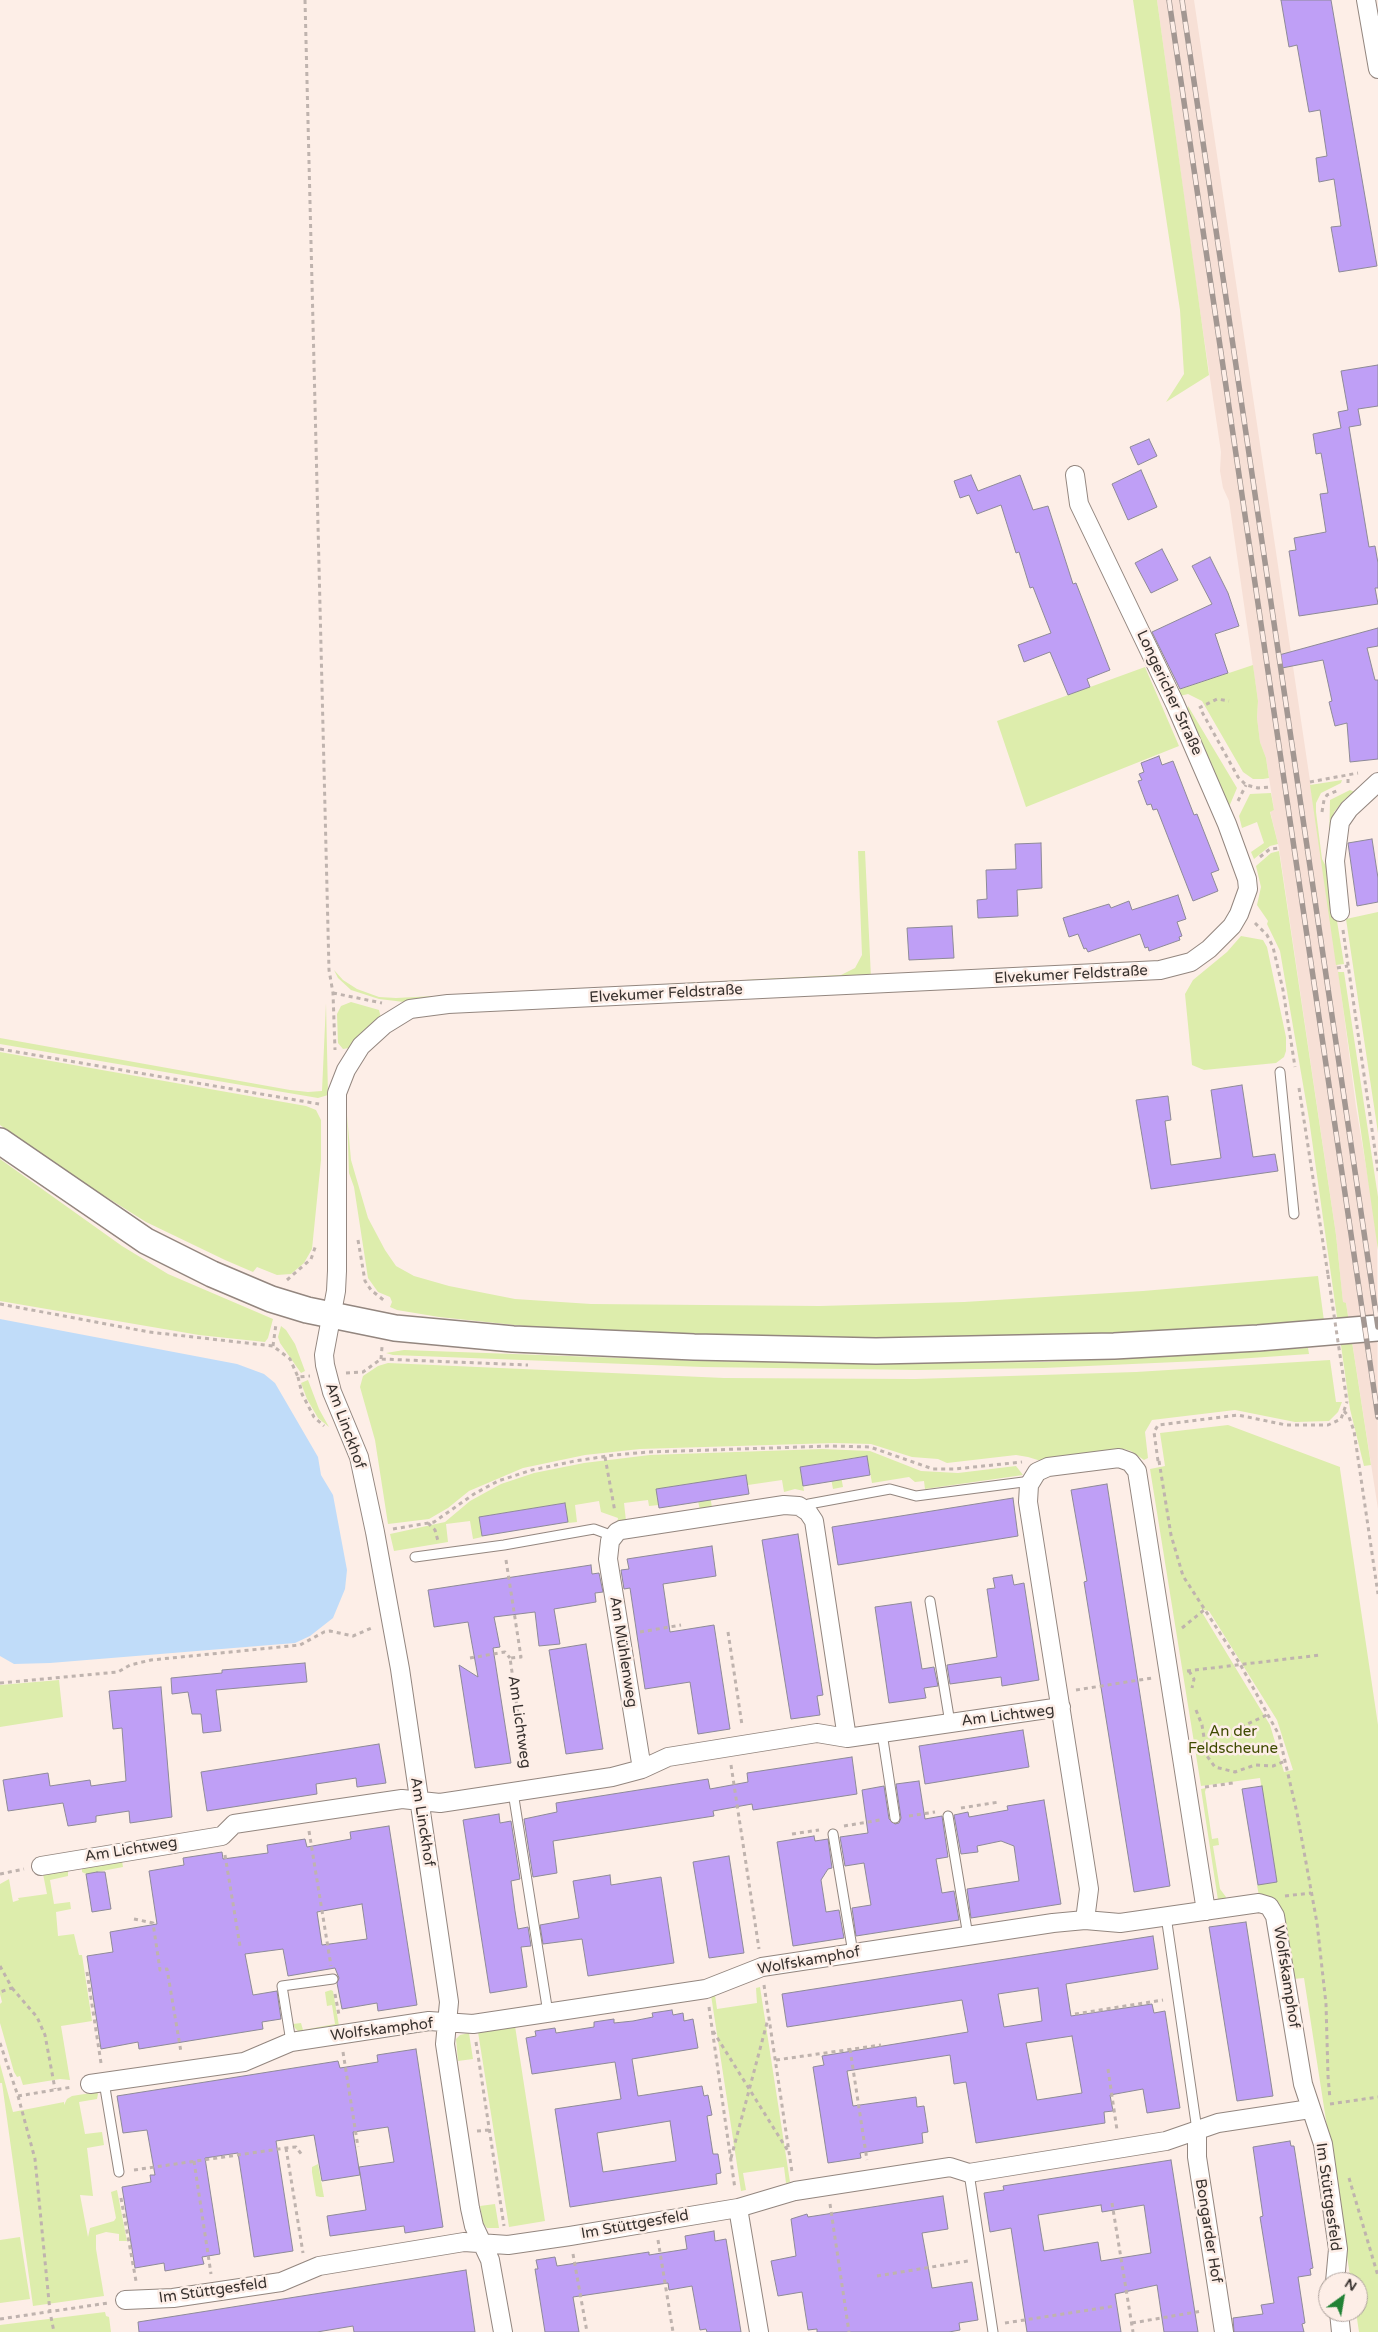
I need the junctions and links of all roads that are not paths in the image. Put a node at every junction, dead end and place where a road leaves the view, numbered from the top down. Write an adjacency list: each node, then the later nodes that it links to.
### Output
1 (1366, 0): 2 (street)
2 (1375, 33): 3 (street)
3 (1378, 69)
4 (1075, 475): 7 (street, Longericher Straße)
5 (1378, 782): 6 (street)
6 (1340, 912)
7 (1239, 914): 11 (street, Elvekumer Feldstraße)
8 (1280, 1072): 10 (lane)
9 (0, 1141): 11 (main road)
10 (1294, 1214)
11 (331, 1316): 12 (main road); 24 (street, Am Linckhof)
12 (1378, 1328)
13 (1030, 1473): 14 (lane); 18 (street); 29 (street)
14 (803, 1508): 15 (street); 21 (street)
15 (613, 1536): 16 (lane); 22 (street, Am Mühlenweg)
16 (415, 1557)
17 (930, 1601): 19 (lane)
18 (1061, 1707): 19 (street, Am Lichtweg); 31 (street, Am Lichtweg)
19 (950, 1723): 20 (street, Am Lichtweg)
20 (882, 1733): 21 (street, Am Lichtweg); 26 (lane)
21 (847, 1738): 22 (street, Am Lichtweg)
22 (642, 1769): 23 (street, Am Lichtweg)
23 (521, 1791): 24 (street, Am Lichtweg); 35 (lane)
24 (418, 1801): 28 (street, Am Lichtweg); 36 (street, Am Linckhof)
25 (948, 1816): 32 (lane)
26 (896, 1818)
27 (833, 1834): 33 (lane)
28 (41, 1866)
29 (1206, 1911): 30 (street, Wolfskamphof); 39 (street, Wolfskamphof)
30 (1166, 1916): 31 (street, Wolfskamphof); 40 (lane)
31 (1085, 1920): 32 (street, Wolfskamphof)
32 (968, 1936): 33 (street, Wolfskamphof)
33 (853, 1953): 35 (street, Wolfskamphof)
34 (333, 1979): 37 (lane)
35 (548, 2013): 36 (street, Wolfskamphof)
36 (447, 2023): 37 (street, Wolfskamphof); 44 (street, Am Linckhof)
37 (291, 2042): 38 (street, Wolfskamphof)
38 (97, 2083): 41 (lane)
39 (1310, 2109): 40 (street, Im Stüttgesfeld); 45 (street, Im Stüttgesfeld)
40 (1197, 2130): 42 (street, Im Stüttgesfeld); 50 (street, Bongarder Hof)
41 (119, 2172)
42 (969, 2173): 43 (street, Im Stüttgesfeld); 47 (lane)
43 (736, 2200): 44 (street, Im Stüttgesfeld); 49 (street)
44 (483, 2243): 46 (street, Im Stüttgesfeld); 48 (street, Am Linckhof)
45 (1336, 2272)
46 (132, 2300)
47 (992, 2328)
48 (502, 2332)
49 (759, 2332)
50 (1224, 2332)

